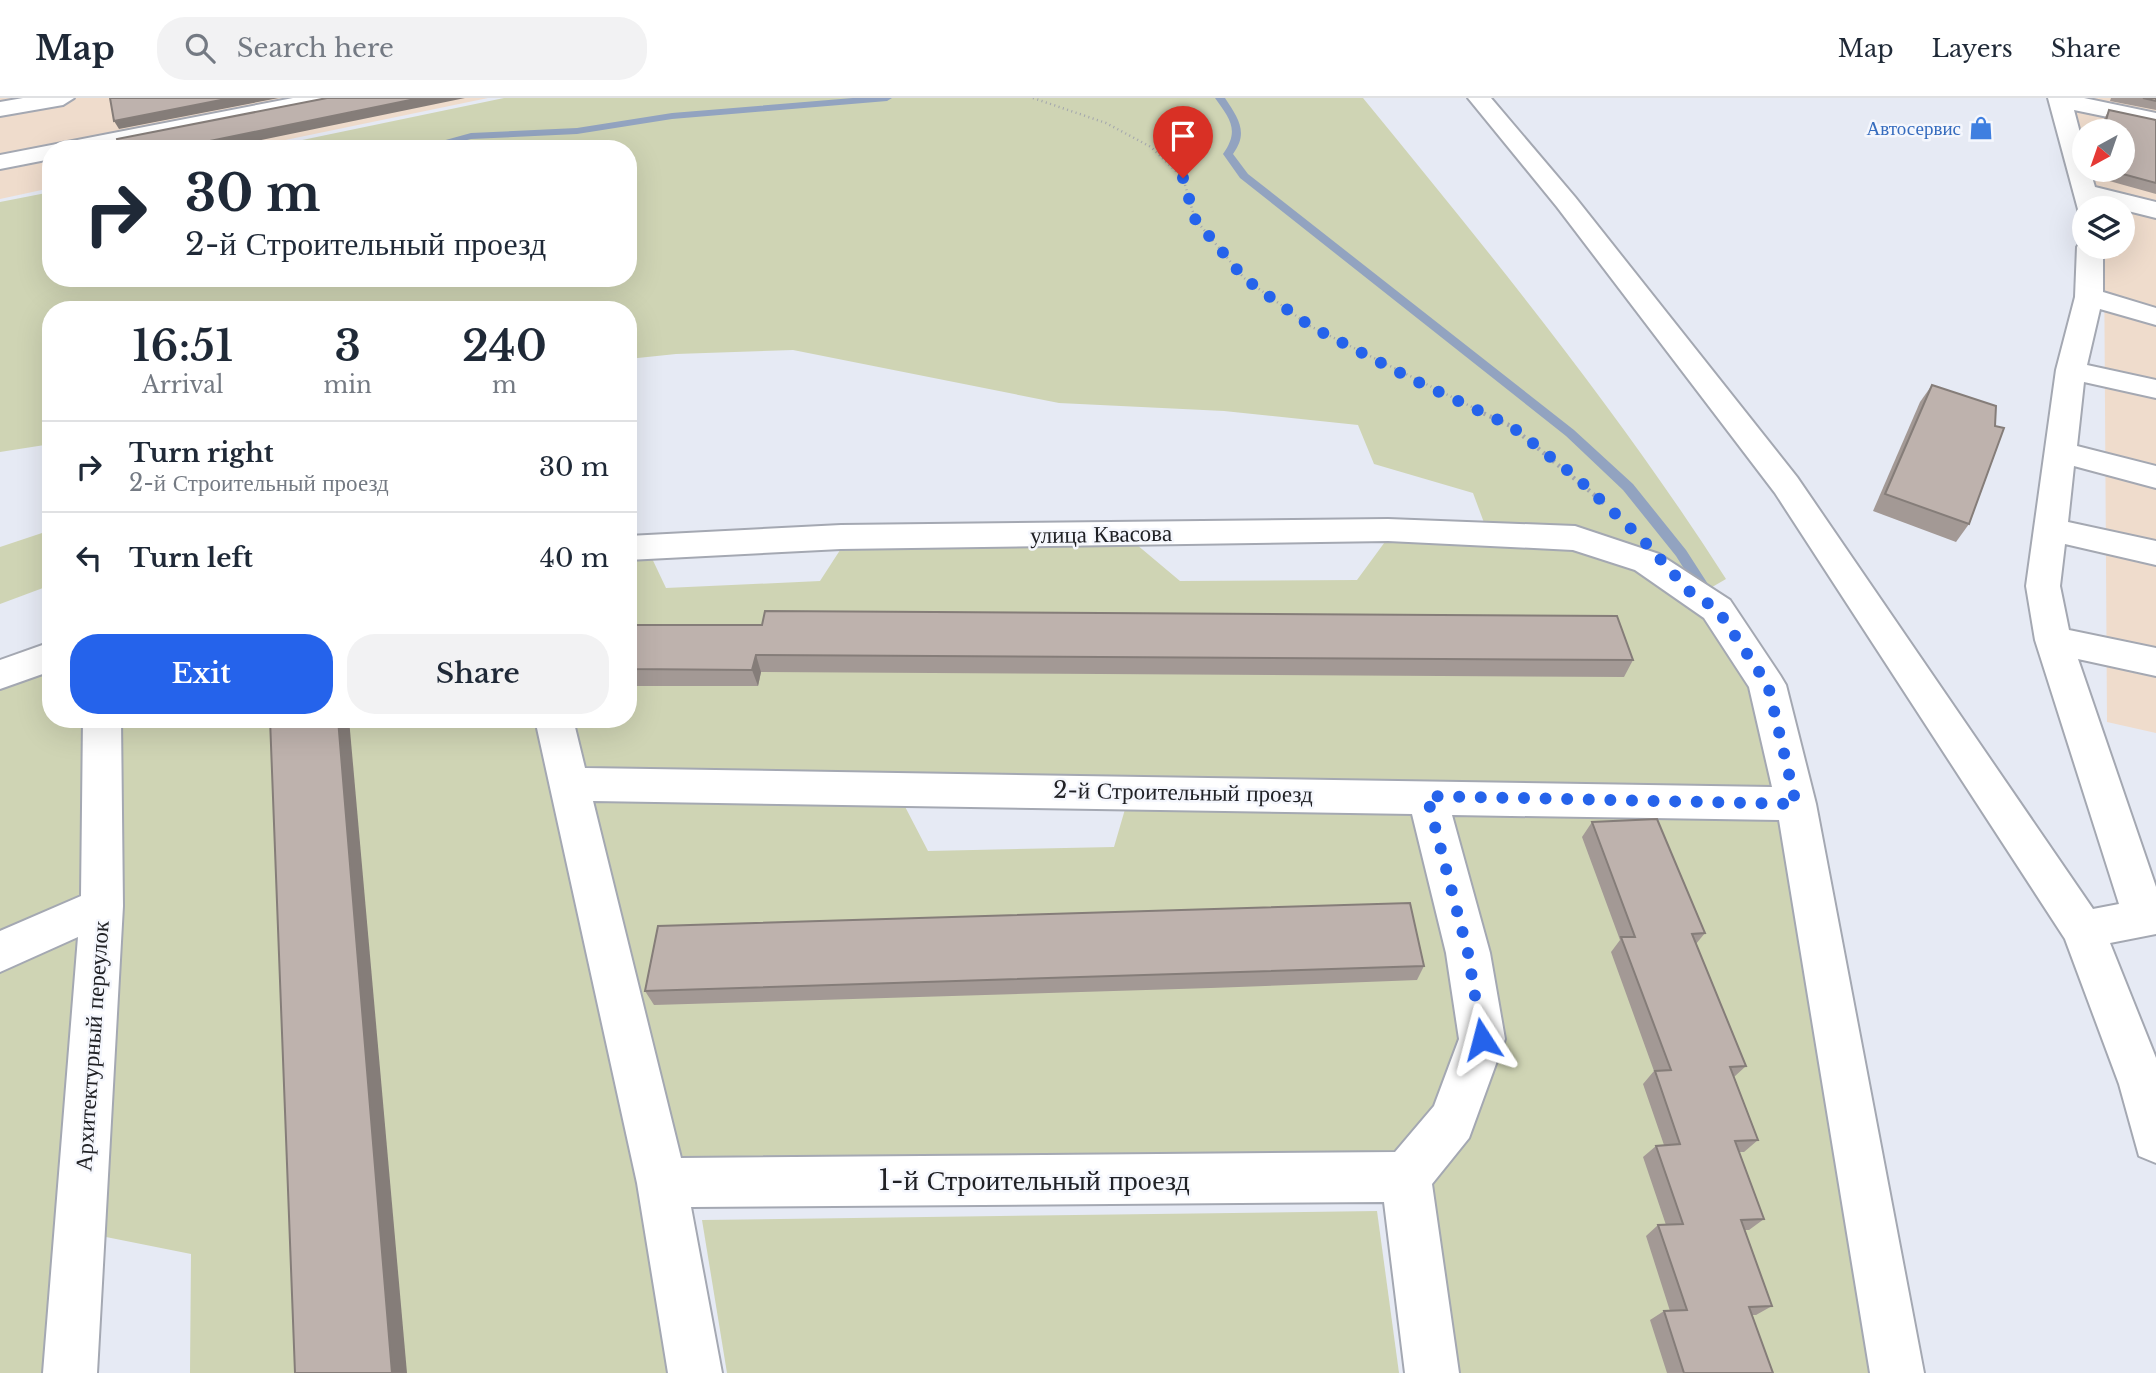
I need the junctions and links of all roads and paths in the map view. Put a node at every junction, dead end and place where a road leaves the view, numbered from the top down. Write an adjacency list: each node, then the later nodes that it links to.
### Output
1 (63, 98): 6 (street)
2 (329, 98): 8 (street)
3 (1033, 98): 21 (path)
4 (1479, 98): 36 (street)
5 (2059, 99): 7 (street); 11 (street)
6 (0, 109)
7 (2156, 121)
8 (112, 140)
9 (42, 154): 10 (street)
10 (0, 162)
11 (2085, 196)
12 (2135, 208): 13 (street)
13 (2156, 211)
14 (2090, 259): 15 (street)
15 (2089, 297): 16 (street); 17 (street)
16 (2156, 317)
17 (2071, 370): 18 (street); 19 (street)
18 (2156, 389)
19 (2059, 452): 20 (street); 22 (street)
20 (2156, 477)
21 (1605, 504)
22 (2049, 529): 24 (street); 25 (street)
23 (637, 548): 33 (street, улица Квасова)
24 (2156, 553)
25 (2053, 640): 27 (street); 35 (street)
26 (42, 659): 28 (street)
27 (2156, 662)
28 (0, 675)
29 (102, 728): 34 (street, Архитектурный переулок)
30 (556, 728): 31 (street)
31 (570, 784): 32 (street, 2-й Строительный проезд); 40 (street)
32 (1427, 796): 33 (street, 2-й Строительный проезд); 39 (street)
33 (1796, 804): 44 (street, улица Квасова)
34 (102, 906): 37 (street); 41 (street, Архитектурный переулок)
35 (2151, 916): 36 (street)
36 (2083, 930): 38 (street)
37 (0, 952)
38 (2156, 1139)
39 (1406, 1177): 40 (street, 1-й Строительный проезд); 43 (street)
40 (662, 1183): 42 (street)
41 (70, 1373)
42 (695, 1373)
43 (1432, 1373)
44 (1897, 1373)

